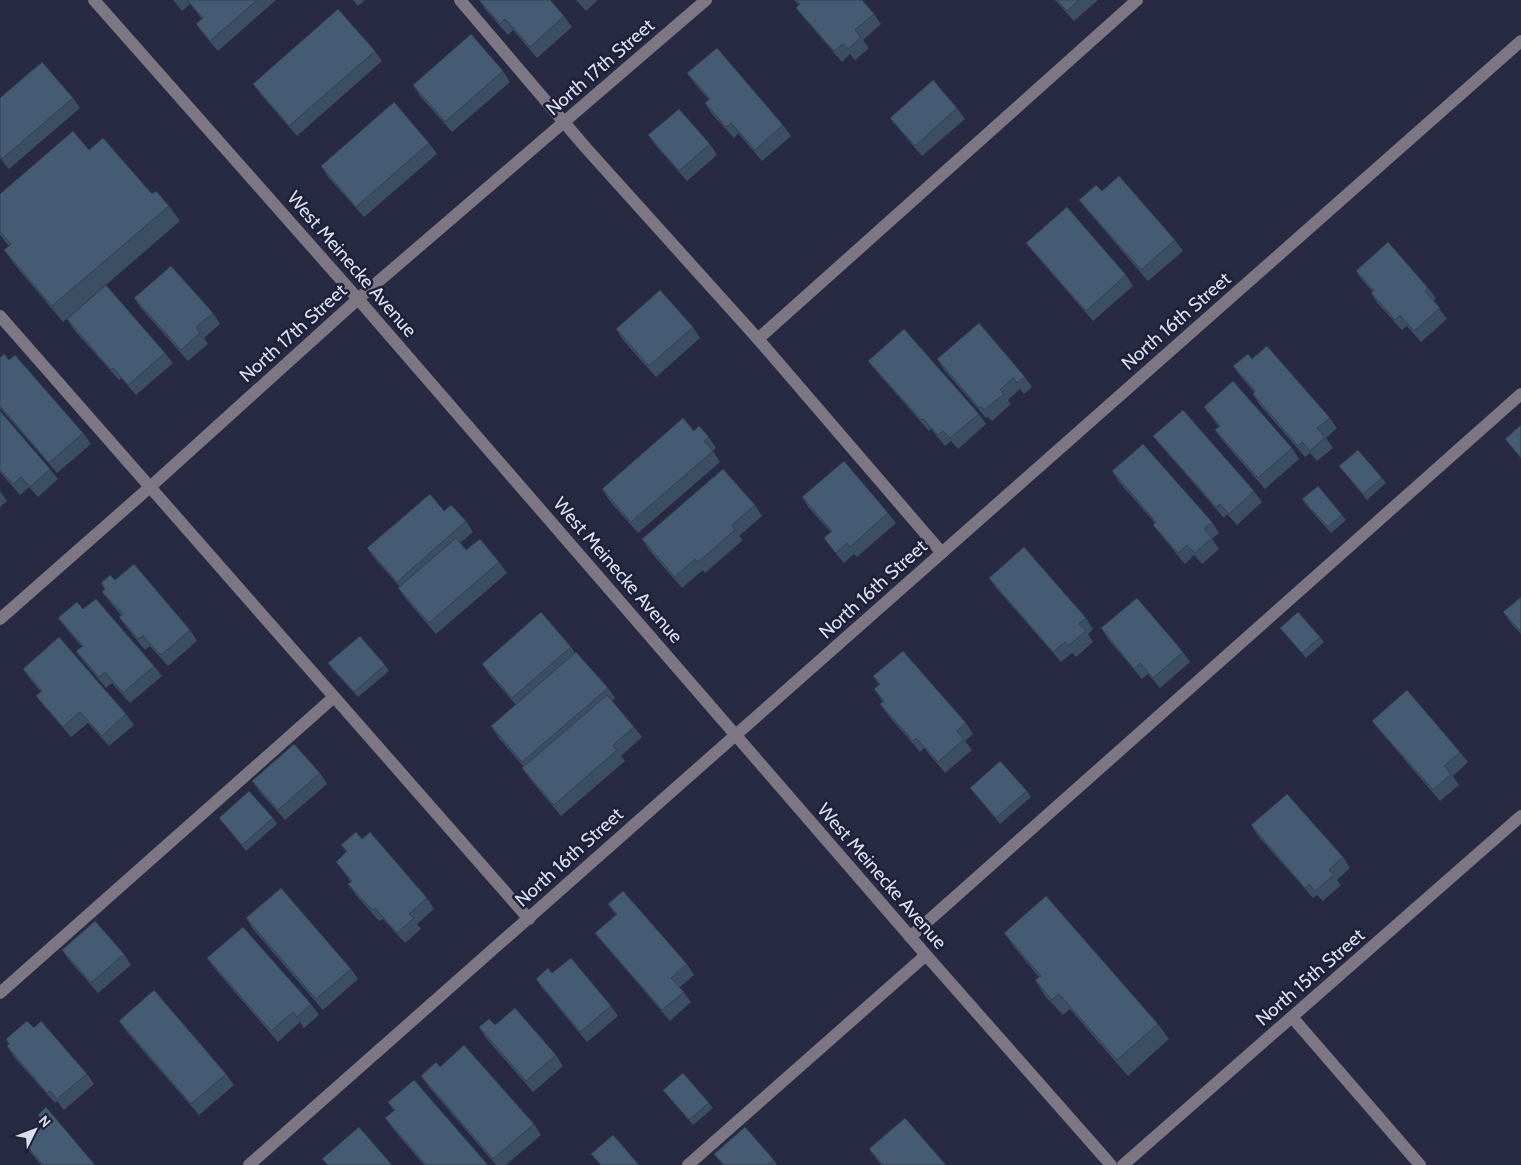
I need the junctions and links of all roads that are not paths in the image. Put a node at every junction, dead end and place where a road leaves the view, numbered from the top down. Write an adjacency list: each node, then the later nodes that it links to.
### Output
1 (94, 0): 7 (street, West Meinecke Avenue)
2 (460, 0): 6 (street)
3 (706, 0): 6 (street, North 17th Street)
4 (1137, 0): 9 (street)
5 (1521, 41): 12 (street, North 16th Street)
6 (564, 123): 7 (street, North 17th Street); 9 (street)
7 (358, 299): 11 (street, North 17th Street); 15 (street, West Meinecke Avenue)
8 (0, 316): 11 (street)
9 (758, 339): 12 (street)
10 (1521, 394): 18 (street)
11 (150, 487): 13 (street, North 17th Street); 14 (street)
12 (942, 553): 15 (street, North 16th Street)
13 (0, 619)
14 (334, 697): 17 (street); 20 (street)
15 (736, 735): 17 (street, North 16th Street); 18 (street, West Meinecke Avenue)
16 (1521, 816): 21 (street, North 15th Street)
17 (528, 919): 22 (street, North 16th Street)
18 (910, 937): 19 (street, West Meinecke Avenue)
19 (926, 955): 23 (street); 24 (street, West Meinecke Avenue)
20 (0, 993)
21 (1292, 1017): 25 (street, North 15th Street); 26 (street)
22 (249, 1165)
23 (688, 1165)
24 (1111, 1165)
25 (1123, 1165)
26 (1420, 1165)

